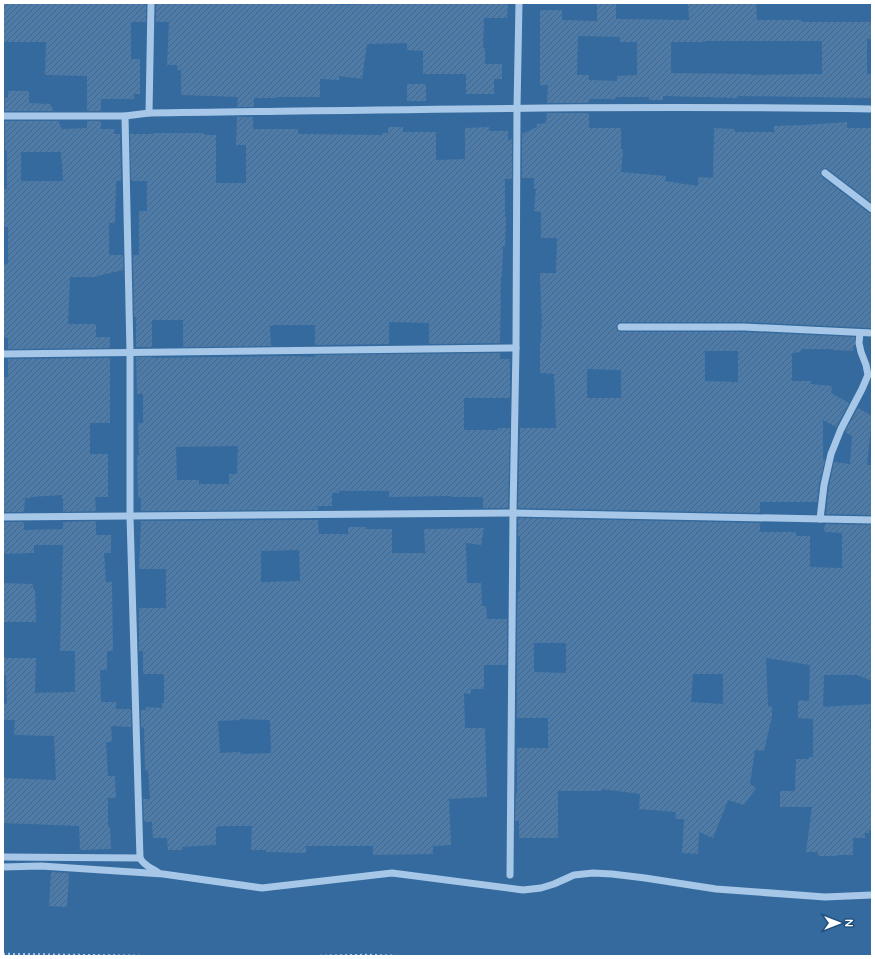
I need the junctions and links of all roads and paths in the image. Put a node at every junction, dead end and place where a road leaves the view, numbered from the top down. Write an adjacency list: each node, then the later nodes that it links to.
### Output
1 (151, 3): 5 (street)
2 (519, 3): 3 (street)
3 (517, 108): 4 (street); 5 (street); 13 (street)
4 (872, 109)
5 (149, 113): 7 (street)
6 (3, 116): 7 (street)
7 (125, 116): 14 (street)
8 (825, 173): 9 (street)
9 (872, 209)
10 (621, 327): 11 (street)
11 (860, 333): 12 (street); 19 (street)
12 (872, 333)
13 (516, 348): 14 (street); 16 (street)
14 (130, 353): 15 (street); 18 (street)
15 (3, 354)
16 (513, 513): 18 (street); 19 (street); 25 (street)
17 (3, 517): 18 (street)
18 (130, 517): 22 (street)
19 (820, 519): 20 (street)
20 (872, 520)
21 (3, 857): 22 (street)
22 (140, 858): 24 (street)
23 (3, 867): 24 (street)
24 (163, 874): 26 (street)
25 (510, 875)
26 (872, 895)
27 (3, 954): 28 (path)
28 (142, 956)
29 (320, 956): 30 (path)
30 (396, 956)

